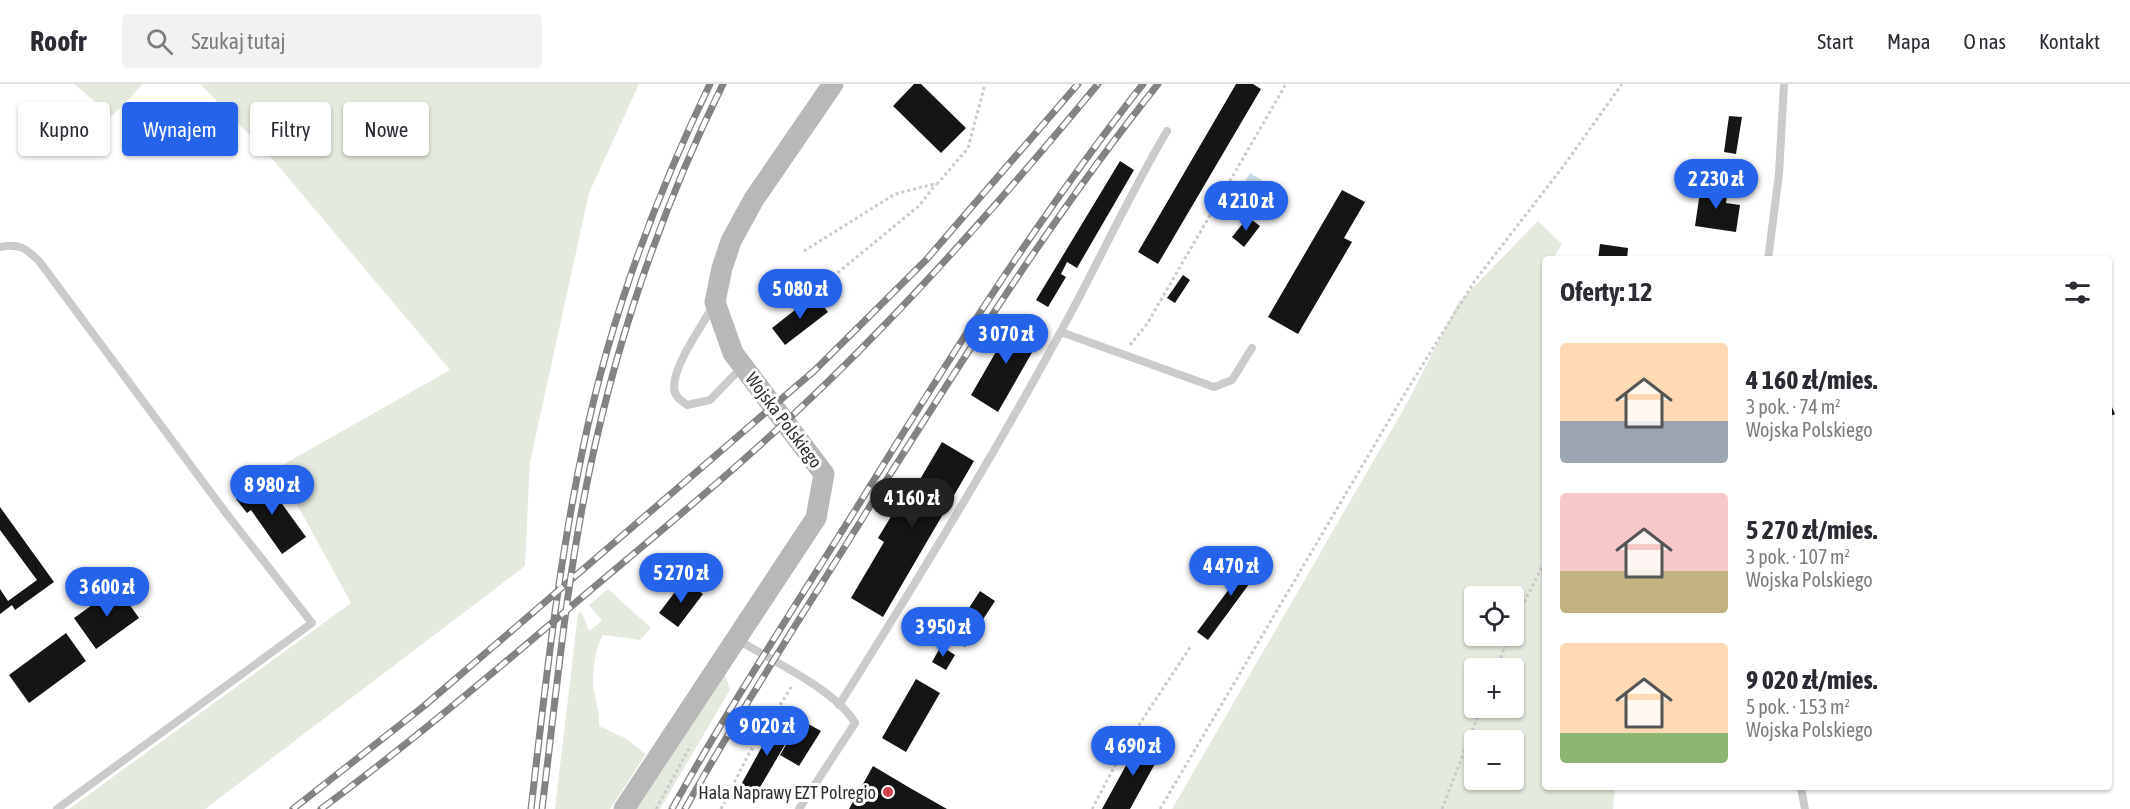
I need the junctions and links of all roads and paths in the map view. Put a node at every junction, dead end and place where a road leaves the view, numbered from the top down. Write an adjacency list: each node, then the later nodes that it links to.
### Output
1 (832, 84): 12 (street)
2 (985, 84): 7 (path)
3 (1286, 84): 15 (path)
4 (1622, 84): 30 (path)
5 (1784, 84): 10 (lane)
6 (1167, 131): 13 (lane)
7 (938, 183): 9 (path); 11 (path)
8 (0, 247): 25 (lane)
9 (804, 251)
10 (1769, 256)
11 (819, 288)
12 (715, 302): 16 (street, Wojska Polskiego); 16 (lane)
13 (1061, 332): 15 (lane); 22 (lane)
14 (1252, 348): 15 (lane)
15 (1123, 354)
16 (743, 366): 19 (street, Wojska Polskiego)
17 (1542, 566): 18 (path)
18 (1524, 603)
19 (736, 639): 21 (lane); 26 (street, Wojska Polskiego)
20 (1191, 646): 29 (path)
21 (799, 675): 22 (lane); 27 (path)
22 (839, 705): 28 (lane)
23 (1477, 718): 31 (path)
24 (1801, 790): 32 (lane)
25 (57, 809)
26 (624, 809)
27 (721, 809)
28 (799, 809)
29 (1092, 809)
30 (1160, 809)
31 (1442, 809)
32 (1805, 809)

